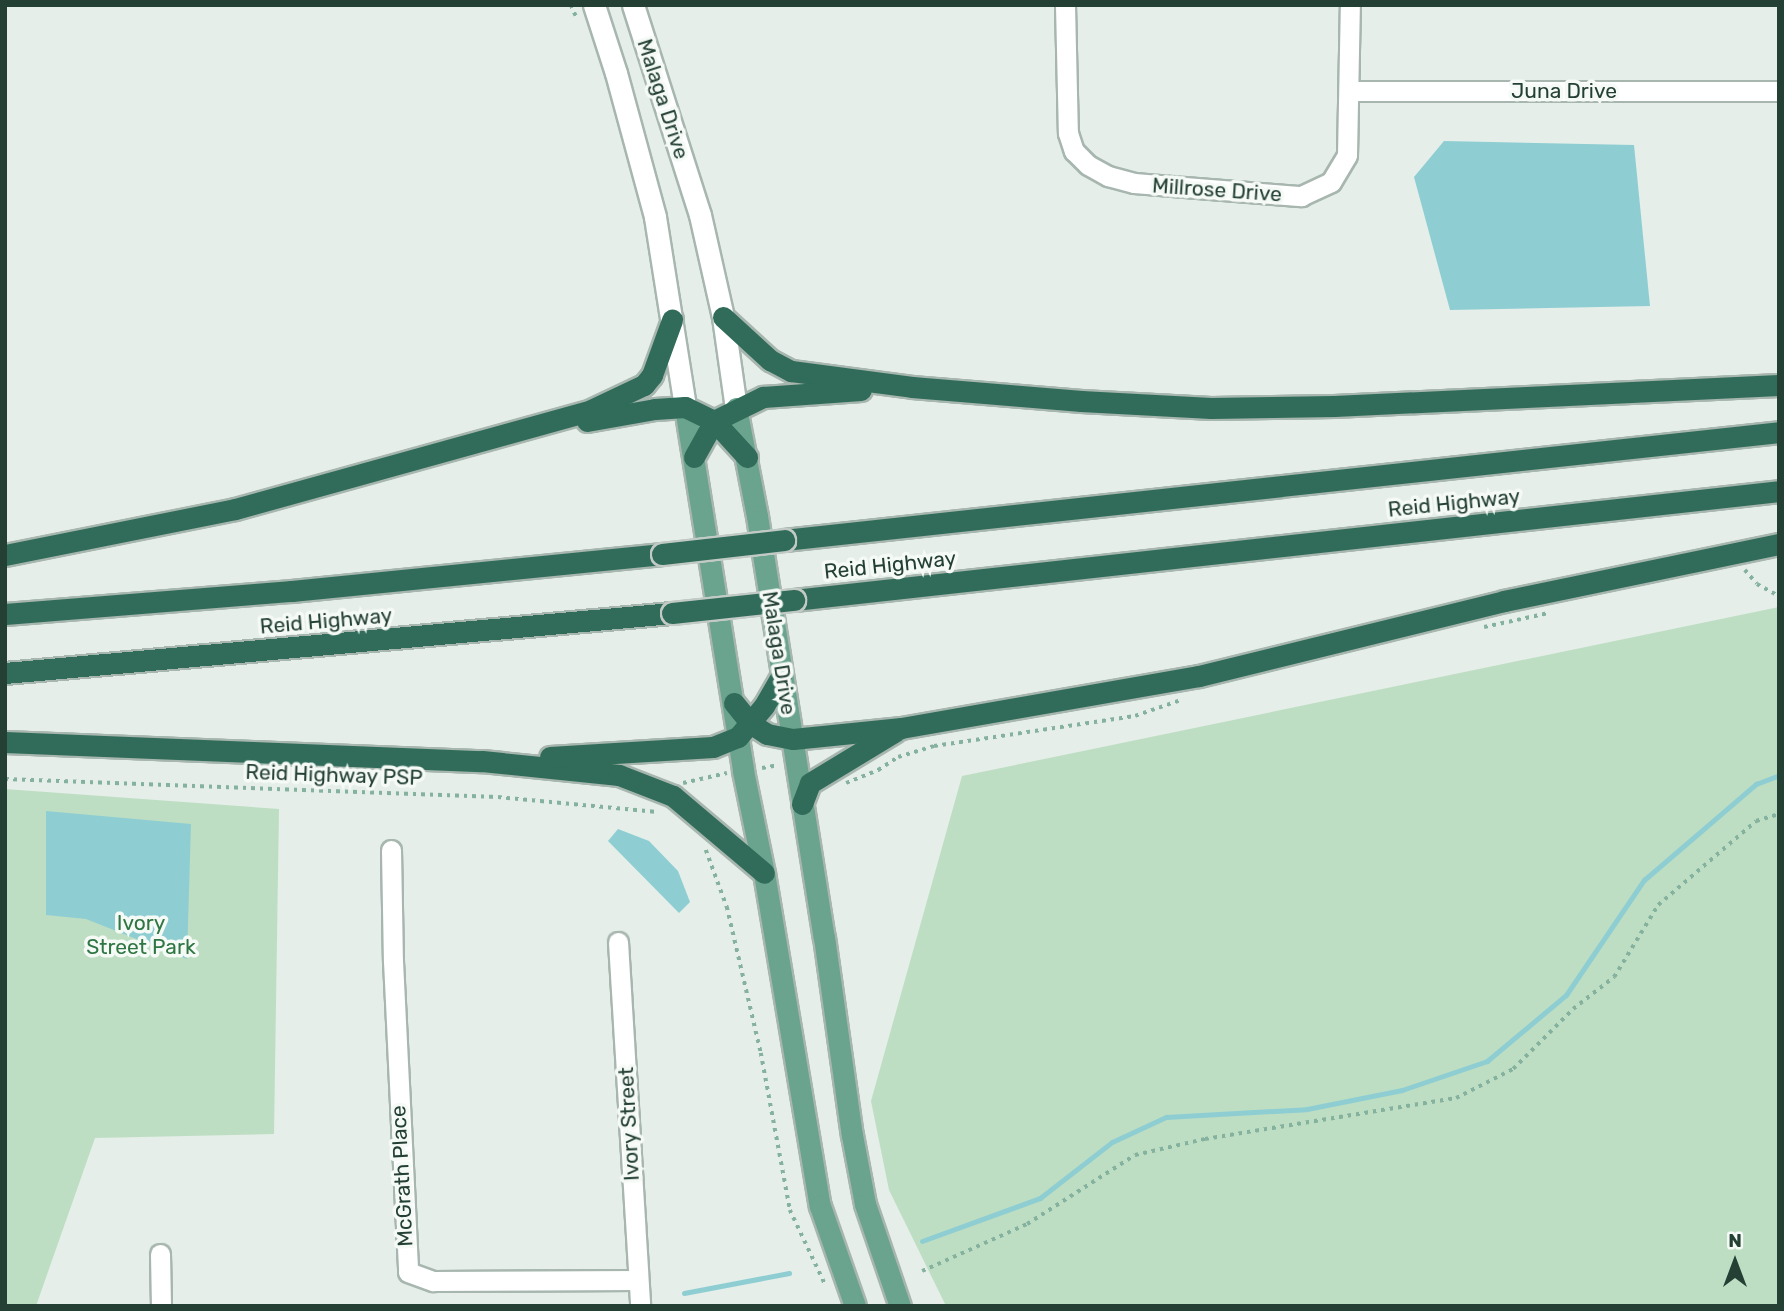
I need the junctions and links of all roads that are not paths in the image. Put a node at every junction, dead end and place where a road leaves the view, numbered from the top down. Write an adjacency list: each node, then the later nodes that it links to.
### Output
1 (594, 5): 8 (main road, Malaga Drive)
2 (633, 5): 7 (main road, Malaga Drive)
3 (1065, 5): 5 (street, Millrose Drive)
4 (1350, 5): 5 (street, Millrose Drive)
5 (1349, 91): 6 (street, Juna Drive)
6 (1779, 91)
7 (723, 317): 10 (highway); 12 (main road, Malaga Drive)
8 (672, 320): 11 (main road, Malaga Drive); 15 (highway)
9 (1779, 385): 10 (highway)
10 (912, 387): 12 (highway)
11 (685, 407): 13 (highway); 15 (highway); 16 (main road, Malaga Drive)
12 (736, 408): 13 (highway); 17 (main road, Malaga Drive)
13 (714, 421): 16 (highway); 17 (highway)
14 (1779, 432): 21 (highway, Reid Highway, bridge)
15 (516, 433): 20 (highway)
16 (694, 457): 24 (main road, Malaga Drive)
17 (747, 457): 23 (main road, Malaga Drive)
18 (1779, 491): 22 (highway, Reid Highway, bridge)
19 (1779, 544): 25 (highway)
20 (5, 555)
21 (5, 614)
22 (5, 673)
23 (781, 677): 26 (highway); 27 (main road, Malaga Drive)
24 (734, 703): 26 (highway)
25 (901, 728): 27 (highway); 30 (highway)
26 (744, 730): 27 (highway); 29 (highway); 32 (main road)
27 (793, 739): 30 (main road, Malaga Drive)
28 (5, 742): 29 (highway)
29 (482, 761): 32 (highway)
30 (802, 804): 39 (main road, Malaga Drive)
31 (391, 850): 35 (street, McGrath Place)
32 (764, 873): 38 (main road)
33 (618, 942): 35 (street, Ivory Street)
34 (160, 1254): 36 (street)
35 (638, 1280): 37 (street, Ivory Street)
36 (161, 1306)
37 (639, 1306)
38 (856, 1306)
39 (900, 1306)

